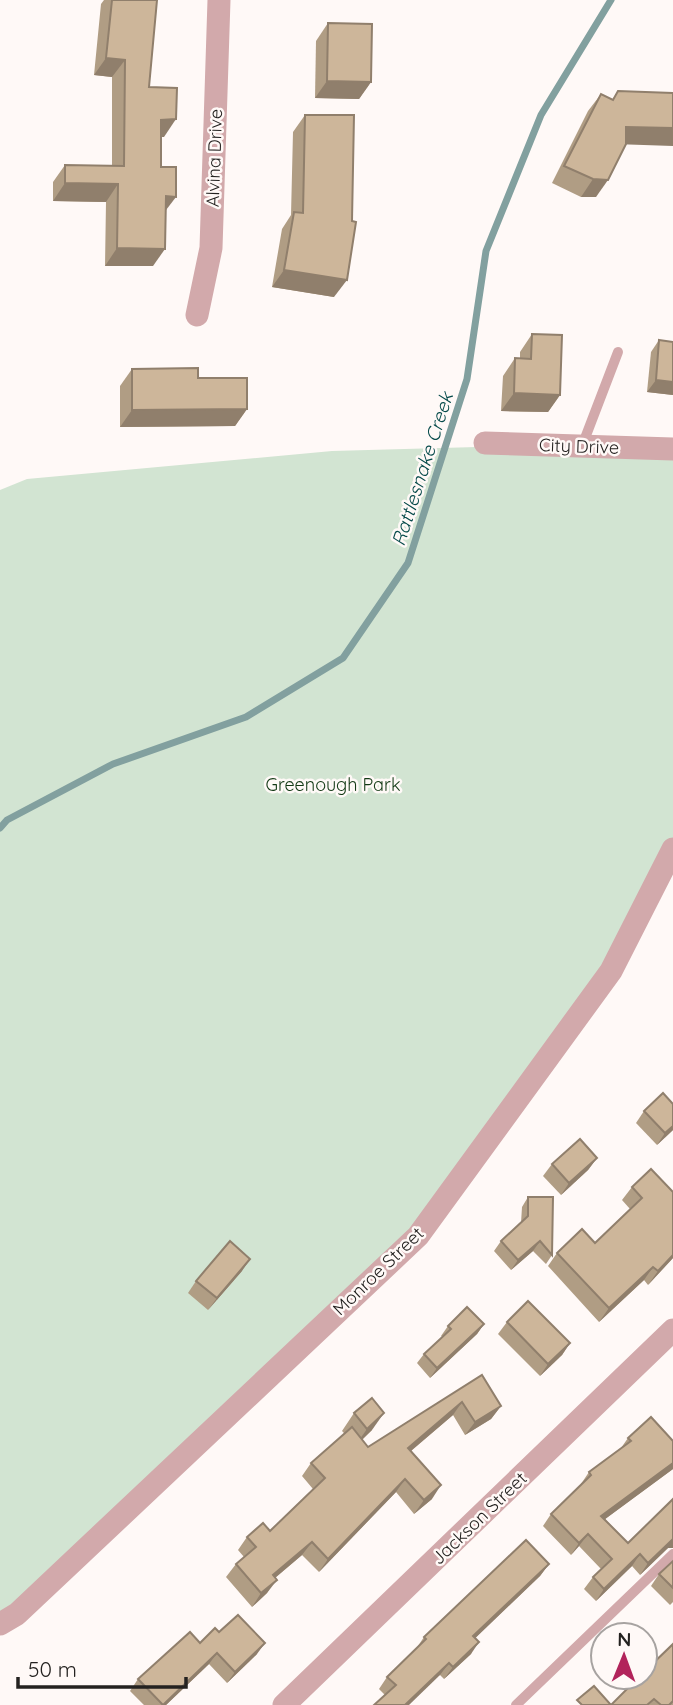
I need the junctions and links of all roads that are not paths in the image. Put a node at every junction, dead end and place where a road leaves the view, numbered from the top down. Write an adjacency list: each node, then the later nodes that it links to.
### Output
1 (219, 0): 2 (street, Alvina Drive)
2 (197, 315)
3 (618, 352): 5 (lane)
4 (485, 443): 5 (street, City Drive)
5 (582, 446): 6 (street, City Drive)
6 (673, 449)
7 (673, 849): 10 (street, Monroe Street)
8 (673, 1330): 11 (street, Jackson Street)
9 (673, 1554): 12 (lane)
10 (0, 1624)
11 (284, 1705)
12 (516, 1705)

